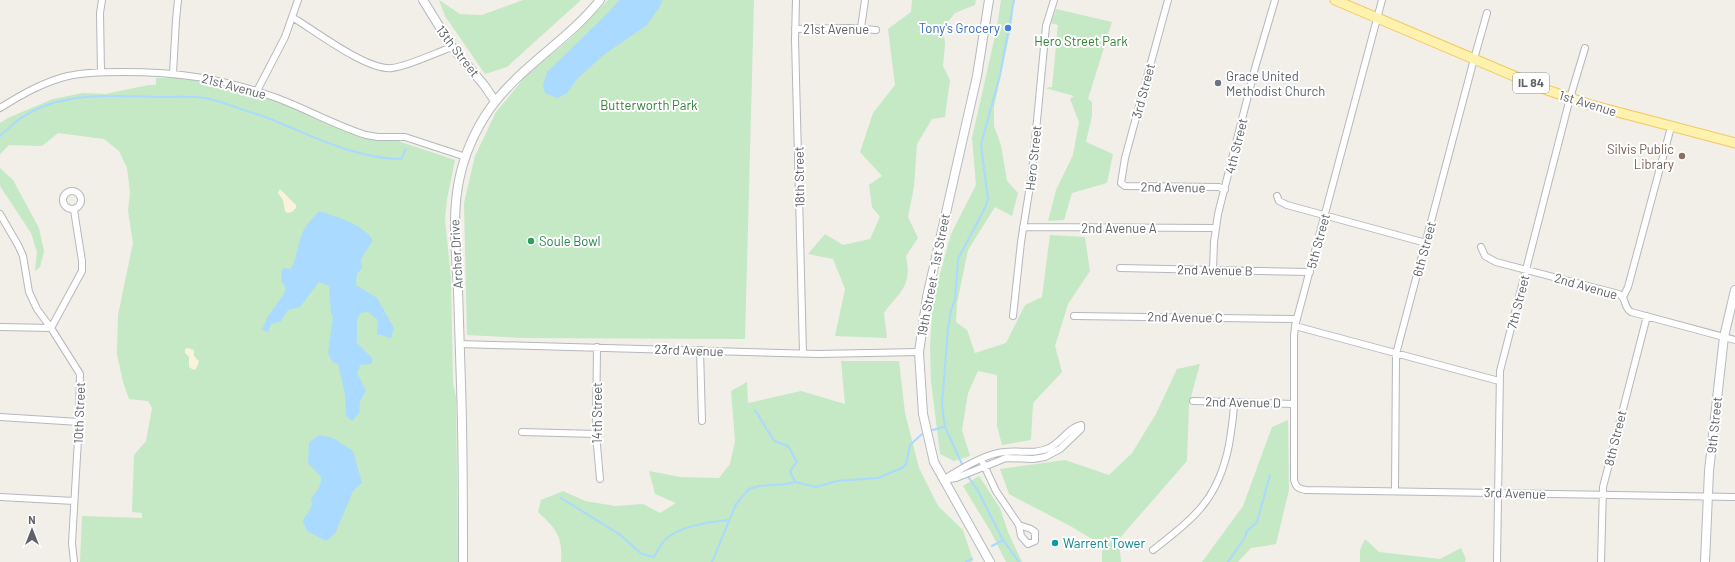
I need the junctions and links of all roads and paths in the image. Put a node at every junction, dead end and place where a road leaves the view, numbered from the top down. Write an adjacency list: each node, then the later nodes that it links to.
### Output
1 (102, 0): 23 (street)
2 (178, 0): 24 (street)
3 (298, 0): 15 (street)
4 (423, 0): 20 (street, 13th Street)
5 (600, 0): 27 (street, Archer Drive)
6 (796, 0): 18 (street, 18th Street)
7 (865, 0): 17 (street)
8 (989, 0): 60 (street, 19th Street - 1st Street)
9 (1054, 0): 38 (street, Hero Street)
10 (1168, 0): 32 (street, 3rd Street)
11 (1275, 0): 33 (street, 4th Street)
12 (1335, 0): 16 (main road, 1st Avenue / IL 84)
13 (1382, 0): 16 (street, 5th Street)
14 (1487, 13): 22 (street, 6th Street)
15 (292, 17): 20 (street); 25 (street)
16 (1377, 18): 22 (main road, 1st Avenue / IL 84); 37 (street, 5th Street)
17 (861, 28): 18 (street, 21st Avenue); 19 (street, 21st Avenue)
18 (795, 29): 61 (street, 18th Street)
19 (876, 30)
20 (452, 47): 27 (street, 13th Street)
21 (1585, 48): 26 (street, 7th Street)
22 (1474, 59): 26 (main road, 1st Avenue / IL 84); 40 (street, 6th Street)
23 (101, 72): 24 (street, 21st Avenue); 28 (street, 21st Avenue)
24 (172, 73): 25 (street, 21st Avenue)
25 (257, 91): 31 (street, 21st Avenue)
26 (1570, 98): 29 (main road, 1st Avenue / IL 84); 43 (street, 7th Street)
27 (495, 101): 31 (street, Archer Drive)
28 (0, 108)
29 (1671, 126): 30 (main road, 1st Avenue / IL 84); 47 (street)
30 (1735, 143)
31 (466, 157): 57 (street, Archer Drive)
32 (1121, 183): 33 (street, 2nd Avenue)
33 (1225, 190): 39 (street, 4th Street)
34 (1277, 196): 37 (street)
35 (74, 210): 54 (street)
36 (0, 214): 54 (street, 10th Street)
37 (1326, 215): 40 (street); 45 (street, 5th Street)
38 (1023, 227): 39 (street, 2nd Avenue A); 48 (street, Hero Street)
39 (1215, 228): 44 (street, 4th Street)
40 (1426, 243): 62 (street, 6th Street)
41 (1481, 247): 43 (street, 2nd Avenue)
42 (1120, 268): 44 (street, 2nd Avenue B)
43 (1526, 269): 47 (street, 2nd Avenue); 63 (street, 7th Street)
44 (1213, 270): 45 (street, 2nd Avenue B)
45 (1310, 272): 51 (street, 5th Street)
46 (1735, 290): 55 (street, 9th Street)
47 (1623, 297): 50 (street, 2nd Avenue)
48 (1013, 316)
49 (1074, 316): 51 (street, 2nd Avenue C)
50 (1647, 316): 55 (street, 2nd Avenue); 79 (street, 8th Street)
51 (1297, 319): 52 (street, 5th Street)
52 (1295, 326): 62 (street); 66 (street, 5th Street)
53 (0, 327): 54 (street)
54 (51, 328): 69 (street, 10th Street)
55 (1724, 337): 56 (street, 2nd Avenue); 80 (street, 9th Street)
56 (1735, 340)
57 (460, 344): 58 (street, 23rd Avenue); 87 (street, Archer Drive)
58 (597, 347): 59 (street, 23rd Avenue); 71 (street, 14th Street)
59 (700, 350): 61 (street, 23rd Avenue); 68 (street)
60 (919, 352): 61 (street, 23rd Avenue); 75 (street, 19th Street - 1st Street)
61 (803, 353)
62 (1396, 354): 63 (street); 77 (street, 6th Street)
63 (1499, 381): 78 (street, 7th Street)
64 (1193, 401): 65 (street, 2nd Avenue D)
65 (1234, 402): 66 (street, 2nd Avenue D); 85 (street)
66 (1293, 404): 76 (street, 5th Street)
67 (0, 418): 69 (street)
68 (702, 421)
69 (79, 422): 83 (street, 10th Street)
70 (522, 432): 71 (street)
71 (596, 434): 74 (street, 14th Street)
72 (982, 460): 73 (street); 73 (street); 75 (street)
73 (985, 466): 75 (street); 84 (street)
74 (600, 479)
75 (943, 480): 88 (street, 19th Street - 1st Street)
76 (1296, 487): 77 (street, 3rd Avenue)
77 (1395, 490): 78 (street, 3rd Avenue)
78 (1498, 492): 79 (street, 3rd Avenue); 89 (street, 7th Street)
79 (1603, 495): 80 (street, 3rd Avenue); 90 (street, 8th Street)
80 (1707, 496): 81 (street, 3rd Avenue); 91 (street, 9th Street)
81 (1735, 496)
82 (0, 497): 83 (street)
83 (74, 501): 86 (street, 10th Street)
84 (1019, 525)
85 (1153, 550)
86 (74, 562)
87 (464, 562)
88 (990, 562)
89 (1497, 562)
90 (1601, 562)
91 (1705, 562)

